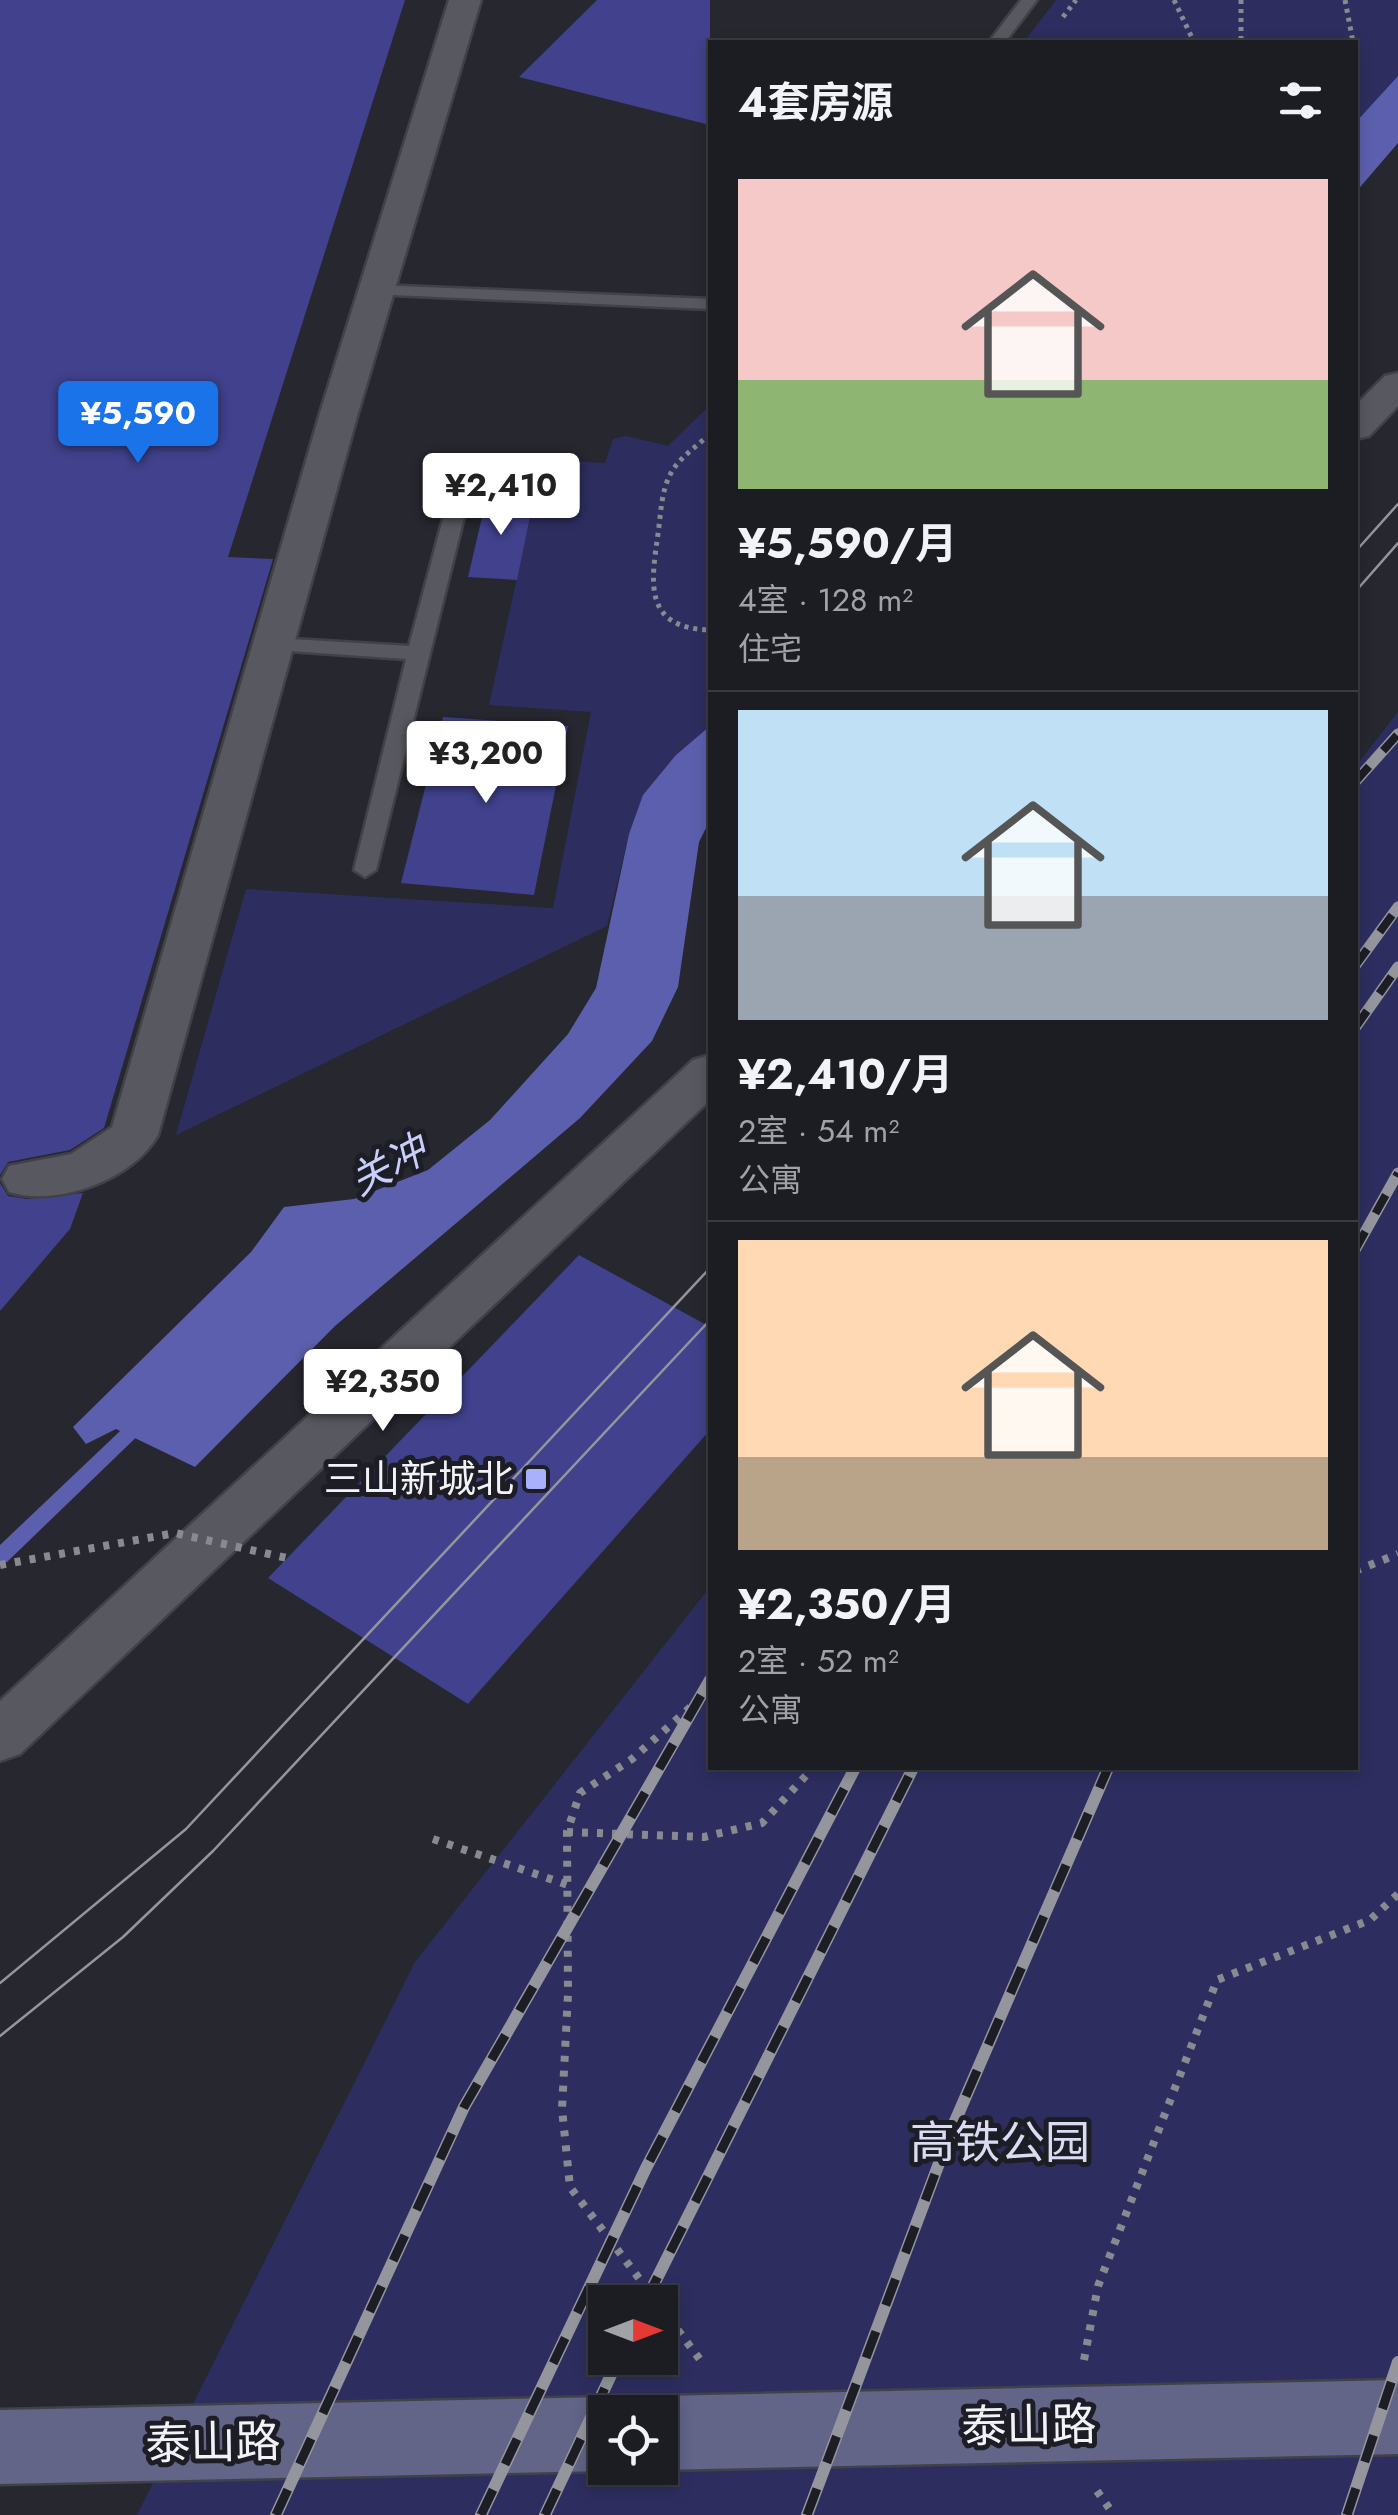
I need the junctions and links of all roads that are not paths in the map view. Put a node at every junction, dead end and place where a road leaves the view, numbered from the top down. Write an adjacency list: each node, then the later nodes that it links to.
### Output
1 (465, 0): 4 (street)
2 (1029, 0): 3 (lane)
3 (999, 40)
4 (376, 290): 5 (lane); 9 (street)
5 (708, 304)
6 (1398, 384): 7 (street)
7 (1358, 425)
8 (462, 485): 10 (lane)
9 (274, 644): 10 (lane); 13 (street)
10 (418, 652): 11 (lane)
11 (365, 870)
12 (708, 1074): 14 (street)
13 (26, 1179)
14 (0, 1737)
15 (1398, 2417): 16 (main road, 泰山路)
16 (678, 2433)
17 (588, 2434): 18 (main road, 泰山路)
18 (0, 2447)

